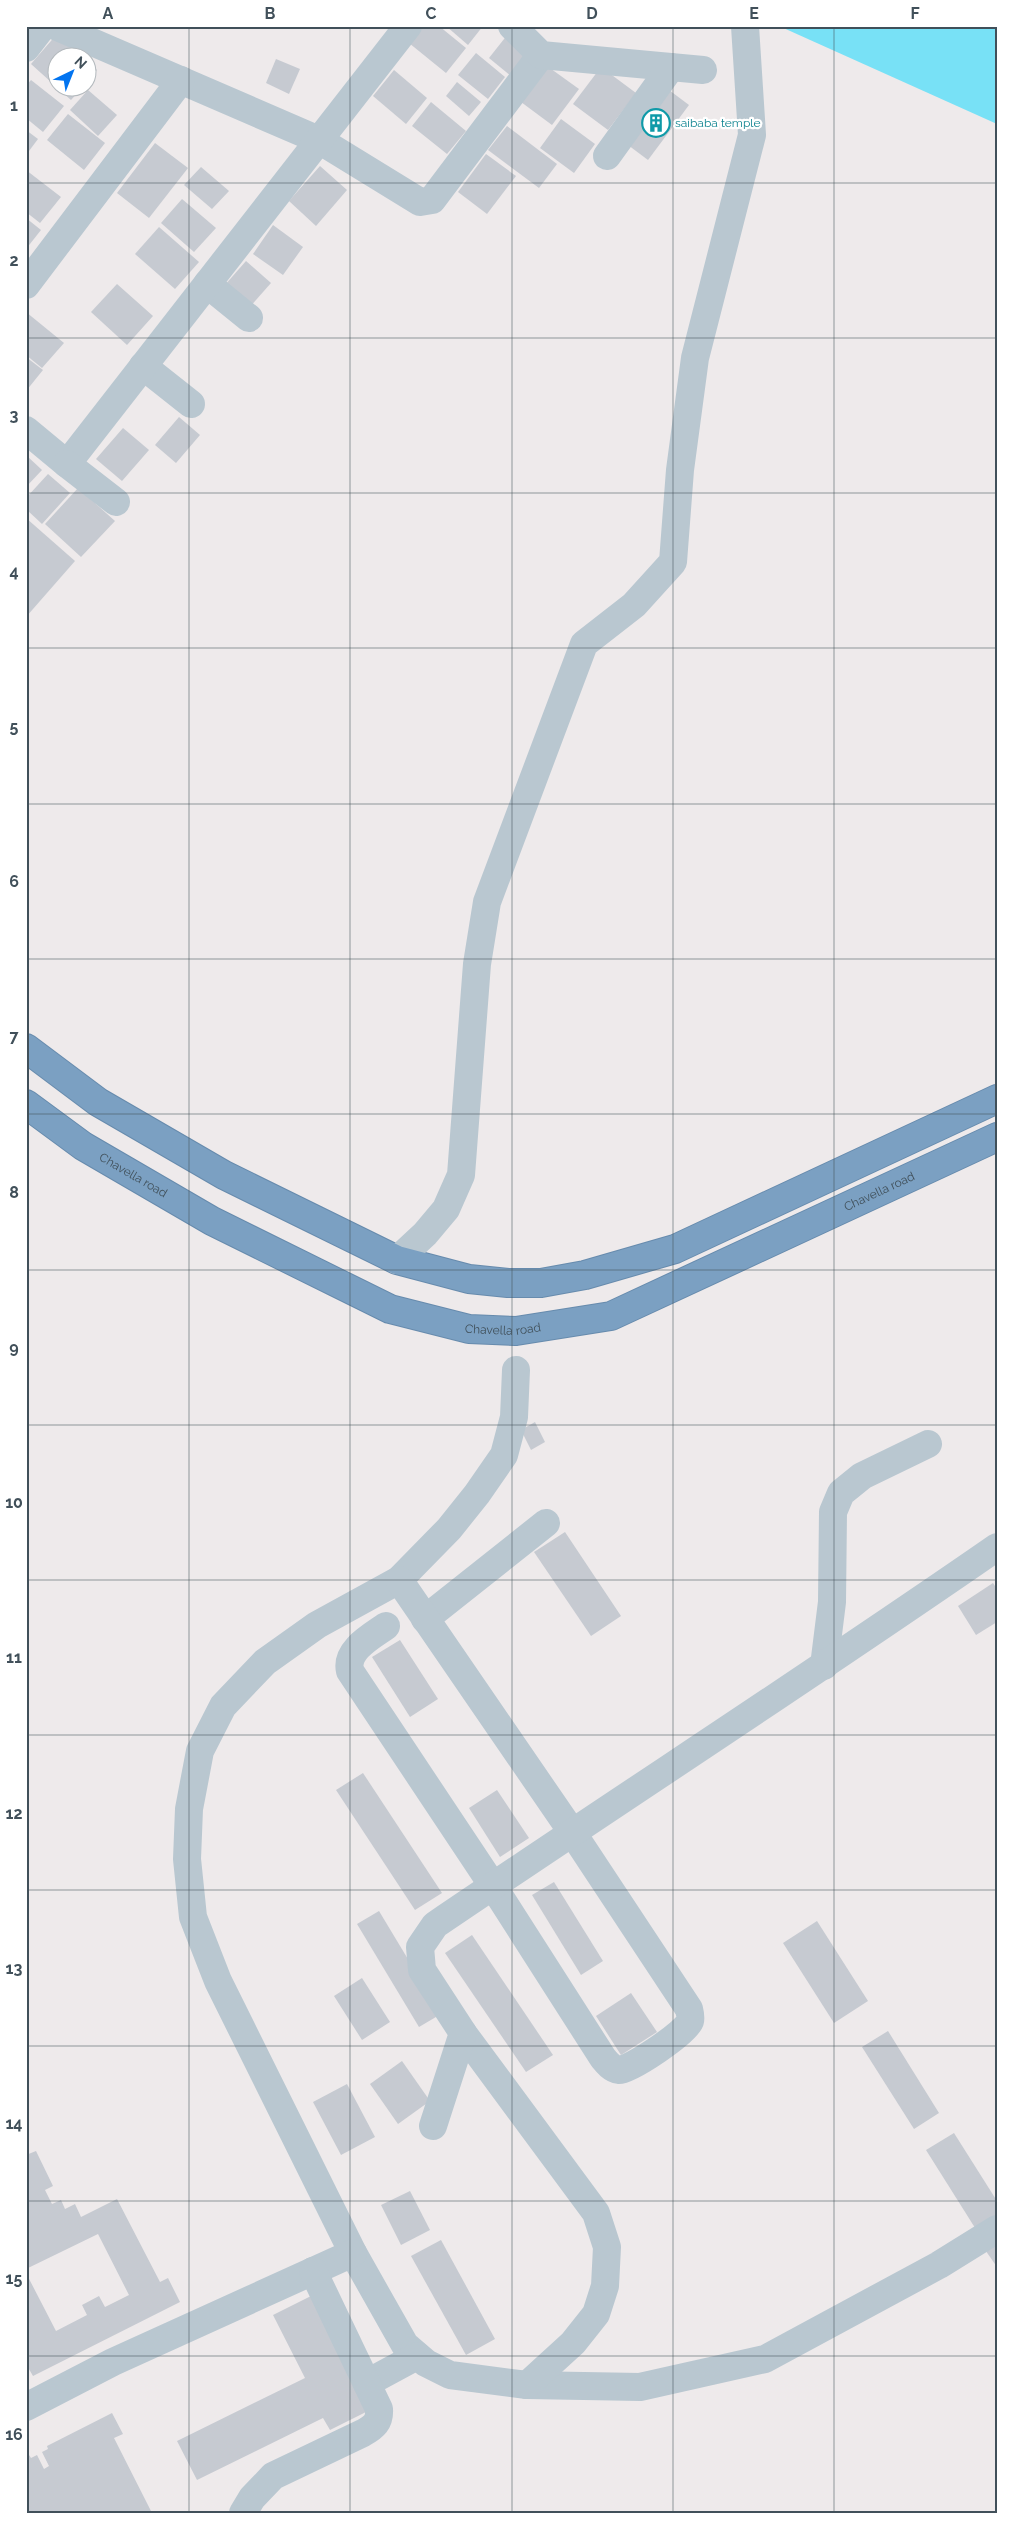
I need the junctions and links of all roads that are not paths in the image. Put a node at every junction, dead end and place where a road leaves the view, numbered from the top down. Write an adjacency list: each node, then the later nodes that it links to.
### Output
1 (43, 26): 6 (street)
2 (55, 26): 10 (street)
3 (408, 26): 11 (street)
4 (512, 26): 7 (street)
5 (745, 26): 25 (street)
6 (26, 48)
7 (541, 55): 8 (street); 11 (street)
8 (671, 67): 9 (street); 12 (street)
9 (703, 70)
10 (181, 80): 11 (street); 14 (street)
11 (319, 140): 13 (street)
12 (607, 156)
13 (207, 284): 15 (street); 16 (street)
14 (26, 285)
15 (249, 318)
16 (143, 366): 17 (street); 19 (street)
17 (192, 404)
18 (26, 430): 19 (street)
19 (67, 464): 20 (street)
20 (116, 502)
21 (26, 1048): 25 (highway)
22 (997, 1099): 25 (highway)
23 (26, 1104): 24 (highway, Chavella road)
24 (997, 1137)
25 (397, 1260)
26 (516, 1370): 30 (street)
27 (928, 1444): 33 (street)
28 (546, 1523): 31 (street)
29 (997, 1547): 33 (street)
30 (399, 1580): 31 (street); 39 (street)
31 (425, 1619): 34 (street)
32 (386, 1626): 35 (street)
33 (824, 1666): 34 (street)
34 (572, 1832): 35 (street); 35 (street)
35 (493, 1886): 36 (street)
36 (463, 2033): 37 (street); 43 (street)
37 (432, 2126)
38 (997, 2229): 43 (street)
39 (352, 2253): 40 (street); 41 (street)
40 (313, 2271): 42 (street); 44 (street)
41 (417, 2356): 42 (street); 43 (street)
42 (367, 2383): 45 (street)
43 (527, 2386)
44 (26, 2407)
45 (243, 2513)

